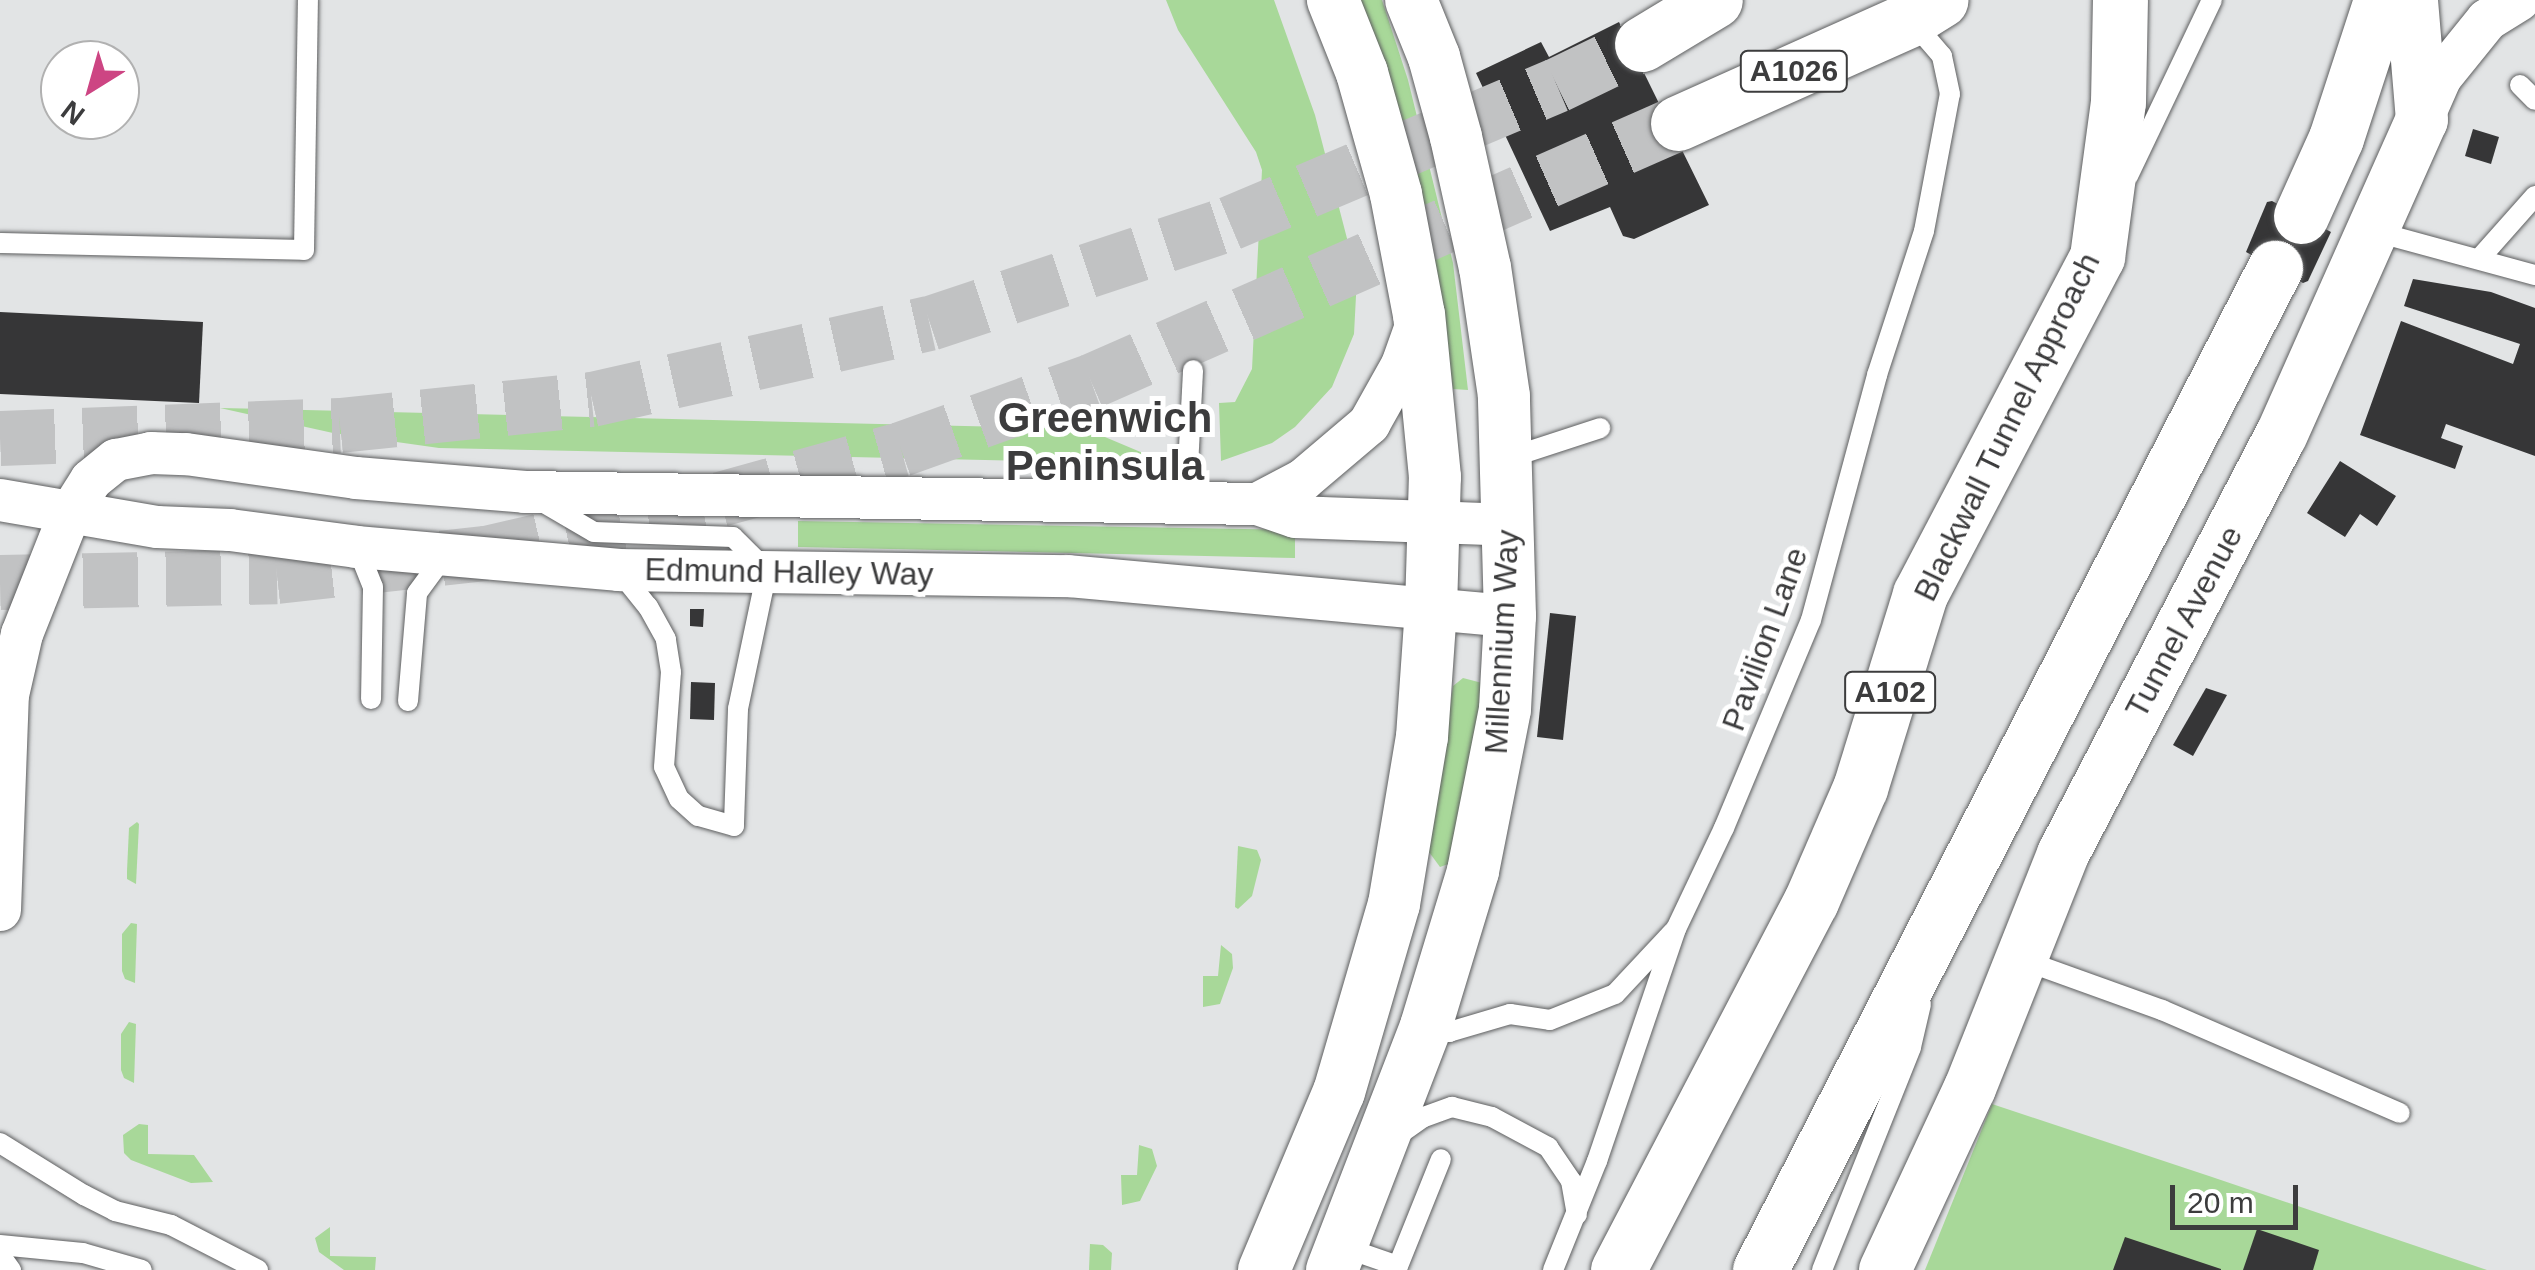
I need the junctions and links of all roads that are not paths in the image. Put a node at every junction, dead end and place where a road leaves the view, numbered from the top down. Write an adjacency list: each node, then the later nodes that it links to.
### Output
1 (308, 0): 19 (lane)
2 (1333, 0): 23 (street)
3 (1411, 0): 26 (street, Millennium Way)
4 (1715, 0): 11 (highway)
5 (2120, 0): 38 (highway, Blackwall Tunnel Approach / A102)
6 (2212, 0): 38 (lane)
7 (2381, 0): 17 (highway)
8 (2412, 0): 14 (street)
9 (2518, 0): 14 (street, Tunnel Avenue)
10 (1926, 9): 15 (highway, A1026); 45 (lane, Pavilion Lane)
11 (1642, 44)
12 (2520, 85): 13 (lane)
13 (2535, 100)
14 (2422, 120): 18 (street, Tunnel Avenue)
15 (1678, 123)
16 (2535, 196): 20 (lane)
17 (2301, 216)
18 (2373, 231): 20 (lane); 46 (street, Tunnel Avenue)
19 (0, 243)
20 (2480, 258): 22 (lane)
21 (2274, 268): 44 (highway)
22 (2535, 275)
23 (1419, 315): 29 (street); 32 (street)
24 (1193, 370): 30 (lane)
25 (1600, 428): 26 (lane)
26 (1509, 458): 33 (street, Millennium Way)
27 (526, 492): 30 (street); 31 (street); 37 (lane)
28 (0, 500): 31 (street, Edmund Halley Way)
29 (1257, 504): 30 (street); 32 (street)
30 (1186, 505)
31 (70, 515): 34 (street, Edmund Halley Way); 43 (street)
32 (1435, 521): 33 (street); 39 (street)
33 (1510, 525): 40 (street, Millennium Way)
34 (357, 546): 35 (street, Edmund Halley Way); 41 (lane)
35 (445, 555): 36 (street, Edmund Halley Way); 42 (lane)
36 (619, 570): 37 (street, Edmund Halley Way); 37 (lane)
37 (767, 571): 39 (street, Edmund Halley Way)
38 (1920, 594): 62 (highway, Blackwall Tunnel Approach / A102)
39 (1431, 609): 40 (street, Edmund Halley Way); 60 (street)
40 (1510, 616): 47 (street, Millennium Way)
41 (371, 700)
42 (408, 701)
43 (0, 910)
44 (1940, 914): 63 (highway); 64 (lane)
45 (1676, 929): 47 (lane); 52 (lane, Pavilion Lane)
46 (2021, 959): 48 (lane); 65 (street, Tunnel Avenue)
47 (1426, 1026): 50 (street, Millennium Way)
48 (2400, 1113)
49 (0, 1142): 59 (lane)
50 (1384, 1145): 52 (lane); 55 (street, Millennium Way)
51 (1441, 1158): 56 (lane)
52 (1578, 1216): 61 (lane, Pavilion Lane)
53 (0, 1244): 58 (lane)
54 (0, 1255): 57 (lane)
55 (1338, 1259): 56 (lane)
56 (1399, 1268)
57 (11, 1270)
58 (142, 1270)
59 (258, 1270)
60 (1264, 1270)
61 (1553, 1270)
62 (1618, 1270)
63 (1760, 1270)
64 (1822, 1270)
65 (1885, 1270)

